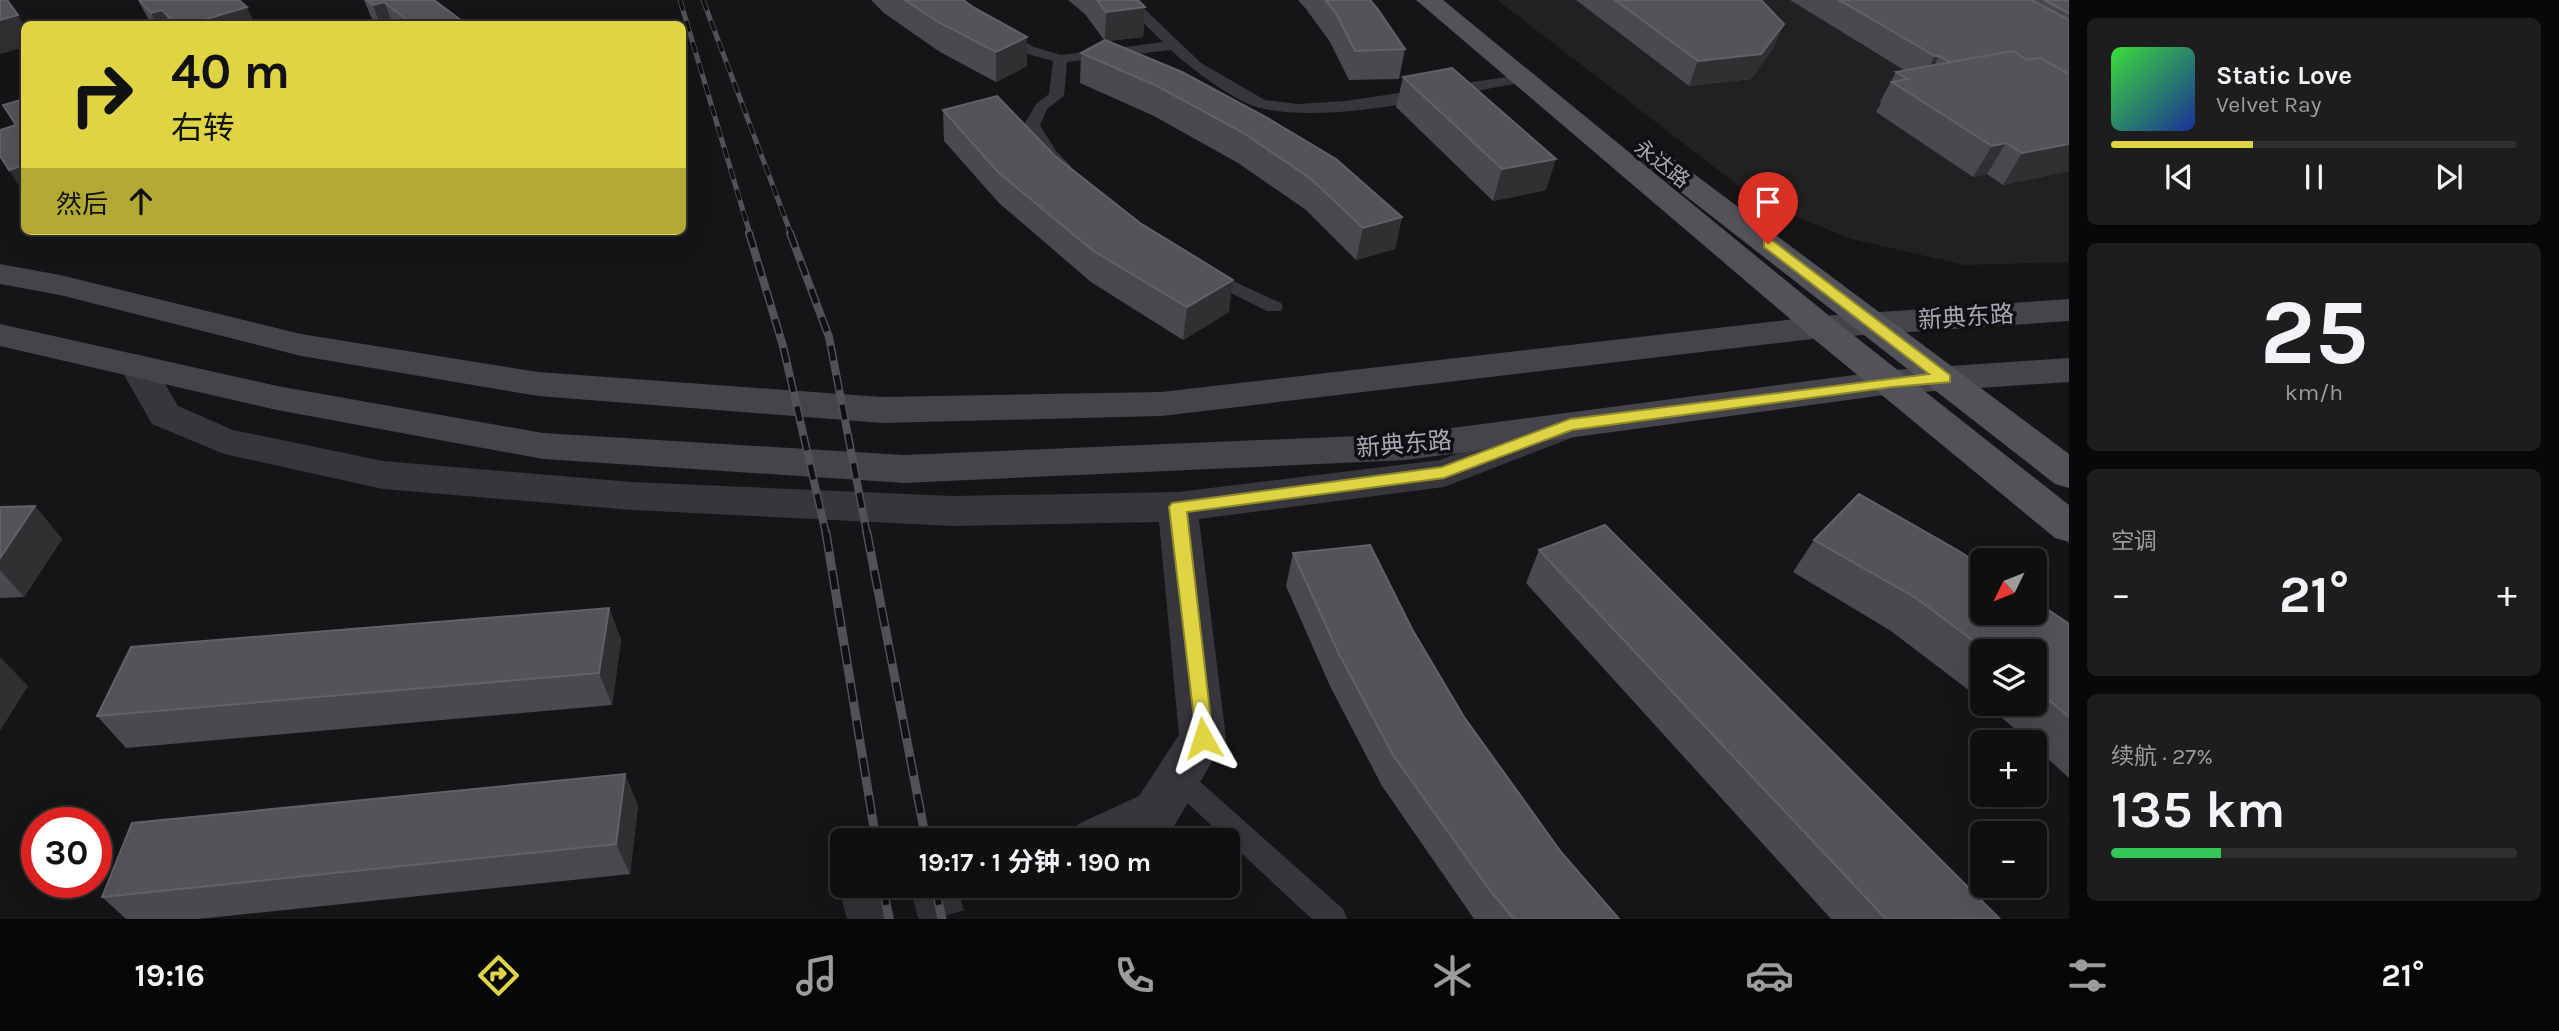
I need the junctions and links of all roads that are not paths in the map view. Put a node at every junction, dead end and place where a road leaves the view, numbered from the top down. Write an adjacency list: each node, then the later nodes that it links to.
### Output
1 (1127, 0): 5 (lane)
2 (1428, 0): 7 (main road, 永达路)
3 (1453, 0): 13 (main road, 永达路)
4 (992, 31): 6 (lane)
5 (1174, 45): 6 (lane); 7 (lane)
6 (1060, 60): 8 (lane)
7 (1520, 79): 14 (main road, 永达路)
8 (1081, 182)
9 (1192, 264): 11 (lane)
10 (0, 274): 14 (main road, 新典东路)
11 (1274, 307)
12 (2069, 310): 13 (main road, 新典东路)
13 (1874, 324): 14 (main road, 新典东路); 18 (main road, 永达路)
14 (1821, 327): 19 (main road, 永达路)
15 (0, 335): 16 (main road, 新典东路)
16 (137, 366): 20 (main road, 新典东路); 22 (street)
17 (2069, 370): 18 (main road, 新典东路)
18 (1944, 378): 19 (main road, 新典东路); 21 (main road, 永达路)
19 (1892, 382): 20 (main road, 新典东路); 23 (main road, 永达路)
20 (1570, 425): 22 (street)
21 (2069, 474)
22 (1178, 507): 24 (street)
23 (2069, 527)
24 (1178, 778): 25 (street); 26 (lane)
25 (1121, 828)
26 (1333, 919)

